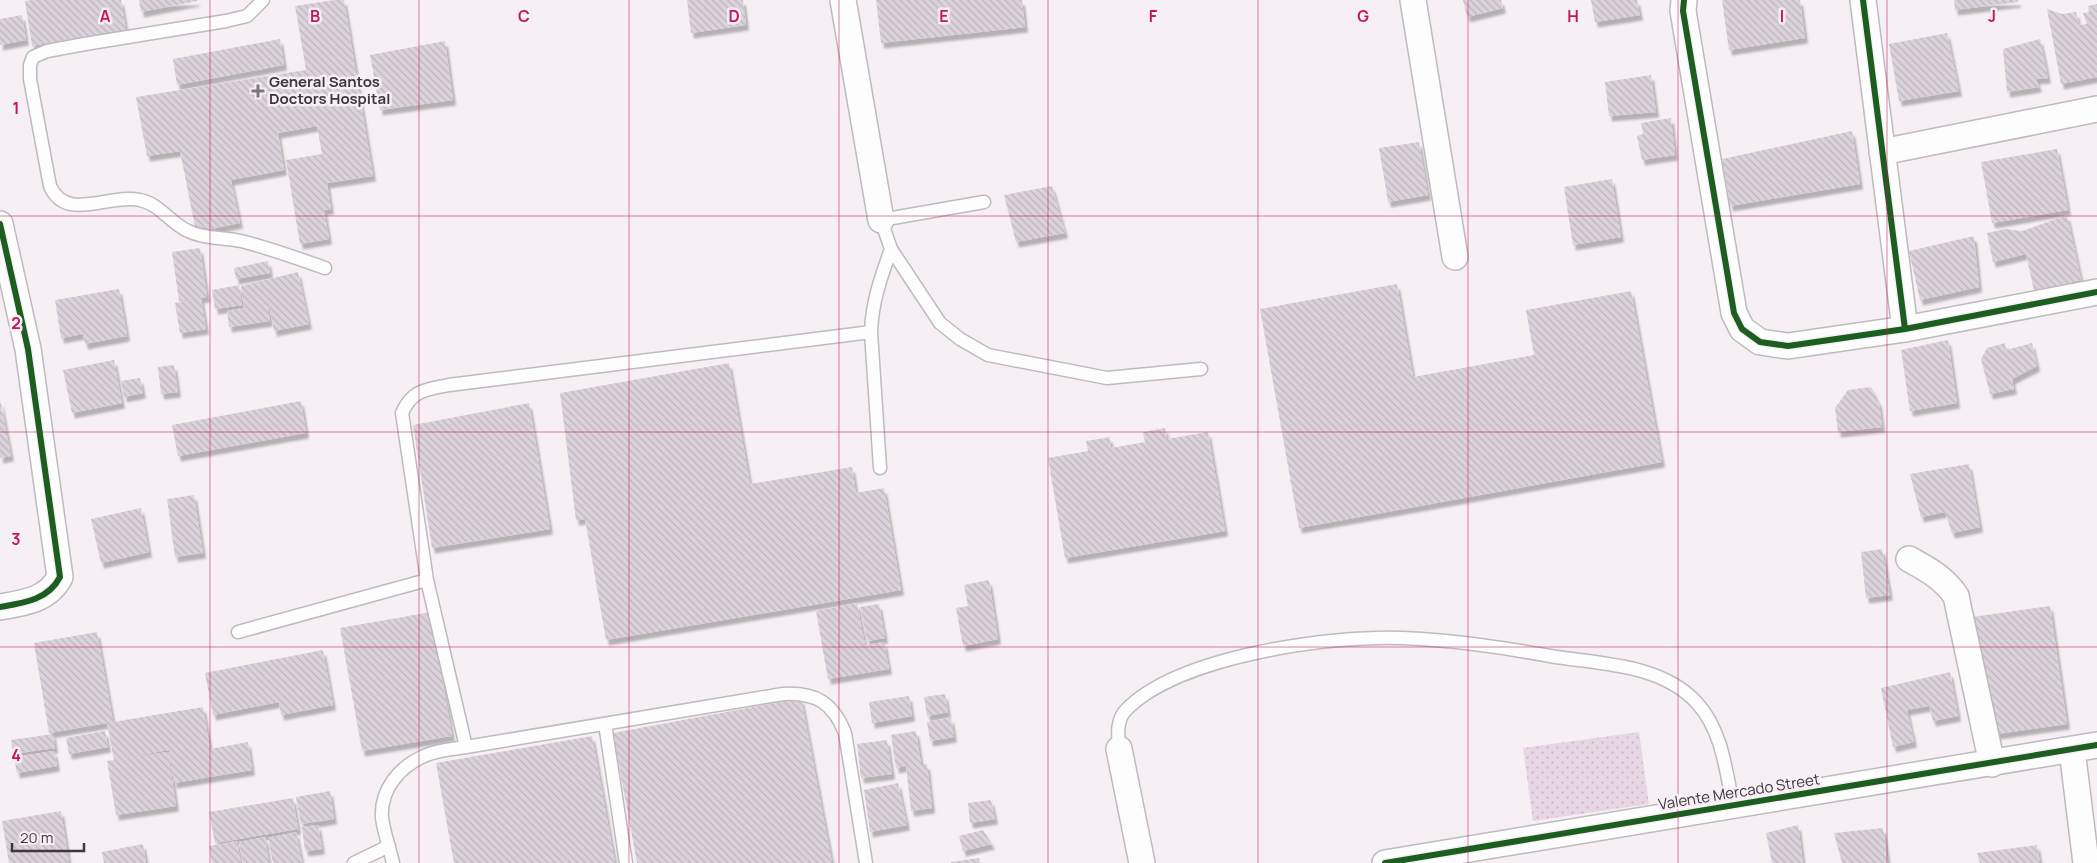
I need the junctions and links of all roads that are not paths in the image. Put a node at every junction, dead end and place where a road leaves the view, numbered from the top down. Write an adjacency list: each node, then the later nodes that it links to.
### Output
1 (263, 0): 13 (lane)
2 (843, 0): 9 (street)
3 (1413, 0): 12 (street)
4 (1684, 0): 15 (street)
5 (1863, 0): 7 (street)
6 (2097, 109): 7 (street)
7 (1882, 152): 15 (street)
8 (984, 202): 9 (lane)
9 (881, 220): 11 (lane)
10 (0, 224): 21 (street)
11 (891, 249): 16 (lane); 17 (lane)
12 (1455, 257)
13 (325, 268)
14 (2097, 292): 15 (street)
15 (1905, 329)
16 (871, 332): 18 (lane); 20 (lane)
17 (1201, 369)
18 (880, 468)
19 (1908, 559): 28 (street)
20 (427, 580): 22 (lane); 25 (lane)
21 (0, 607)
22 (238, 632)
23 (605, 724): 25 (lane); 33 (lane); 34 (lane)
24 (2097, 745): 27 (street, Valente Mercado Street)
25 (466, 746): 30 (lane)
26 (1119, 749): 29 (lane); 35 (street)
27 (2072, 750): 28 (street, Valente Mercado Street); 37 (street)
28 (1992, 764): 29 (street, Valente Mercado Street)
29 (1733, 805): 36 (street, Valente Mercado Street)
30 (389, 846): 31 (lane); 32 (lane)
31 (354, 863)
32 (393, 863)
33 (626, 863)
34 (866, 863)
35 (1142, 863)
36 (1385, 863)
37 (2086, 863)

